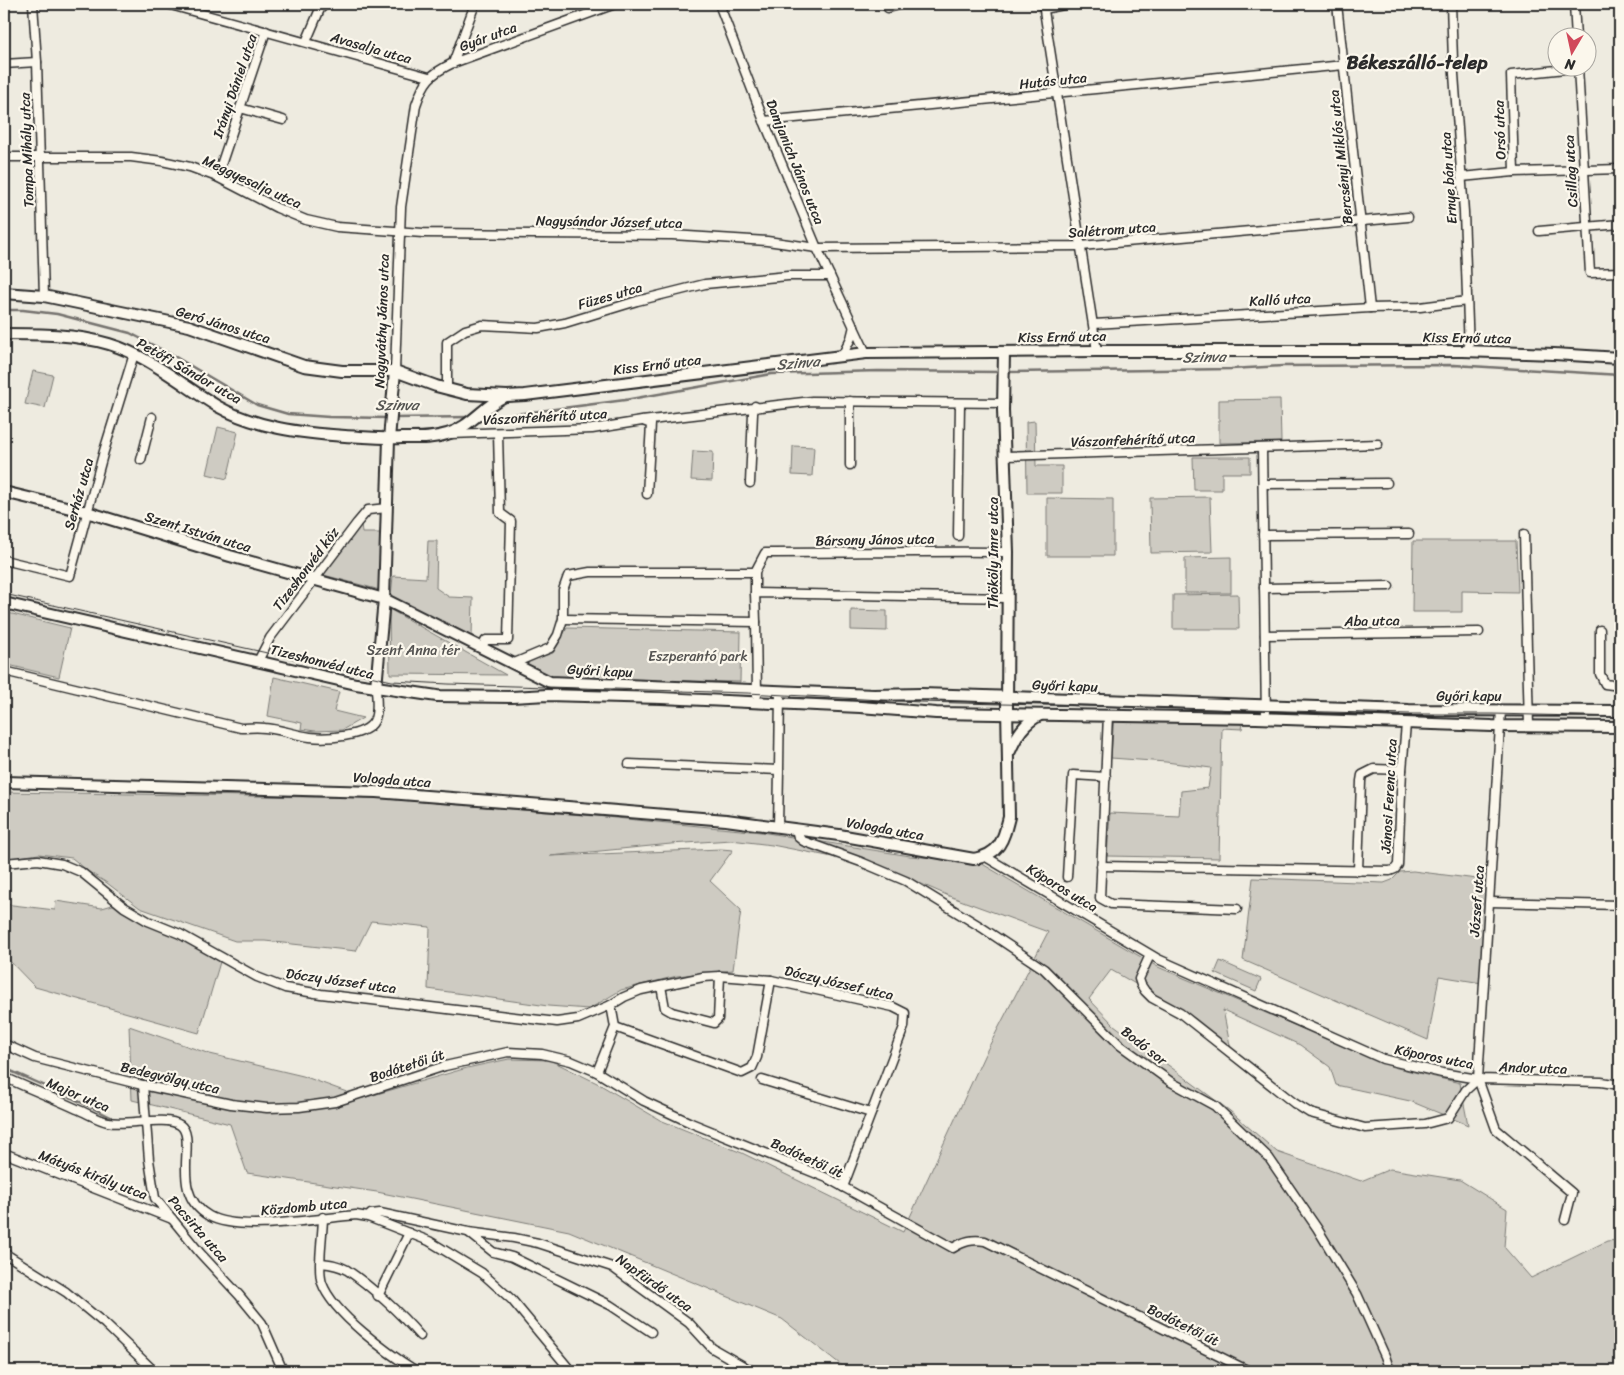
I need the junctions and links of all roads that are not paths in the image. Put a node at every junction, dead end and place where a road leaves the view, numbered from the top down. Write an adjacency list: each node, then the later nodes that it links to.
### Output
1 (33, 4): 17 (street, Tompa Mihály utca)
2 (167, 4): 15 (street, Avasalja utca)
3 (475, 4): 18 (street)
4 (615, 4): 18 (street, Gyár utca)
5 (719, 4): 27 (street, Damjanich János utca)
6 (902, 4): 13 (street)
7 (1068, 4): 12 (street)
8 (1337, 4): 20 (street, Bercsényi Miklós utca)
9 (1451, 4): 34 (street, Ernye bán utca)
10 (1574, 4): 14 (street)
11 (321, 5): 16 (street, Avasalja utca)
12 (1044, 6): 24 (street)
13 (888, 8)
14 (1575, 28)
15 (266, 31): 16 (street, Avasalja utca); 25 (street, Irányi Dániel utca)
16 (306, 42): 22 (street, Avasalja utca)
17 (37, 62): 19 (street); 29 (street, Tompa Mihály utca)
18 (453, 63): 22 (street)
19 (4, 64)
20 (1344, 65): 24 (street, Hutás utca); 36 (street, Bercsényi Miklós utca)
21 (1546, 71): 32 (street, Orsó utca)
22 (429, 77): 40 (street, Nagyváthy János utca)
23 (1577, 78): 31 (street, Csillag utca)
24 (1058, 93): 27 (street, Hutás utca); 41 (street)
25 (240, 108): 26 (street); 33 (street, Irányi Dániel utca)
26 (283, 120)
27 (764, 121): 42 (street, Damjanich János utca)
28 (4, 157): 29 (street, Meggyesalja utca)
29 (39, 158): 33 (street, Meggyesalja utca); 46 (street, Tompa Mihály utca)
30 (1620, 168): 31 (street, Orsó utca)
31 (1583, 169): 32 (street, Orsó utca); 38 (street, Csillag utca)
32 (1514, 172): 34 (street)
33 (217, 177): 40 (street, Meggyesalja utca)
34 (1462, 177): 47 (street, Ernye bán utca)
35 (1408, 217): 36 (street, Salétrom utca)
36 (1361, 221): 41 (street, Salétrom utca); 48 (street, Bercsényi Miklós utca)
37 (1620, 224): 38 (street)
38 (1586, 226): 39 (street); 43 (street, Csillag utca)
39 (1538, 231)
40 (400, 232): 42 (street, Nagysándor József utca); 59 (street, Nagyváthy János utca)
41 (1081, 246): 42 (street, Salétrom utca); 49 (street)
42 (817, 248): 44 (street, Damjanich János utca)
43 (1620, 272)
44 (830, 276): 50 (street, Damjanich János utca); 60 (street, Füzes utca)
45 (4, 294): 46 (street)
46 (44, 296): 59 (street, Geró János utca)
47 (1467, 301): 48 (street, Kalló utca); 53 (street, Ernye bán utca)
48 (1370, 308): 49 (street, Kalló utca)
49 (1094, 324): 52 (street)
50 (854, 326): 55 (street, Damjanich János utca); 57 (street)
51 (4, 334): 56 (street, Petőfi Sándor utca)
52 (1097, 351): 53 (street, Kiss Ernő utca); 54 (street, Kiss Ernő utca)
53 (1469, 351): 58 (street, Kiss Ernő utca)
54 (1004, 352): 55 (street, Kiss Ernő utca); 64 (street, Thököly Imre utca)
55 (866, 353): 57 (street, Kiss Ernő utca)
56 (134, 354): 69 (street, Petőfi Sándor utca); 82 (street, Serház utca)
57 (842, 356): 61 (street, Kiss Ernő utca)
58 (1620, 358)
59 (395, 371): 60 (street, Kiss Ernő utca); 69 (street, Nagyváthy János utca)
60 (447, 389): 61 (street, Kiss Ernő utca)
61 (507, 396): 70 (street, Kiss Ernő utca)
62 (850, 401): 63 (street, Vászonfehérítő utca); 65 (street, Vászonfehérítő utca); 75 (street)
63 (960, 403): 64 (street, Vászonfehérítő utca); 86 (street)
64 (1004, 403): 73 (street, Thököly Imre utca)
65 (755, 406): 67 (street, Vászonfehérítő utca); 76 (street)
66 (152, 418): 74 (street)
67 (642, 421): 68 (street, Vászonfehérítő utca); 80 (street)
68 (498, 433): 70 (street, Vászonfehérítő utca); 102 (street)
69 (390, 434): 70 (street, Petőfi Sándor utca); 81 (street, Nagyváthy János utca)
70 (449, 434)
71 (1378, 444): 72 (street)
72 (1262, 448): 73 (street, Vászonfehérítő utca); 78 (street)
73 (1005, 456): 87 (street, Thököly Imre utca)
74 (141, 460)
75 (850, 465)
76 (750, 483)
77 (1387, 483): 78 (street)
78 (1263, 484): 85 (street)
79 (4, 492): 82 (street, Szent István utca)
80 (647, 494)
81 (387, 508): 90 (street, Tizeshonvéd köz); 95 (street, Nagyváthy János utca)
82 (87, 512): 88 (street, Serház utca); 90 (street, Szent István utca)
83 (1410, 534): 85 (street)
84 (1524, 534): 115 (street)
85 (1263, 535): 92 (street)
86 (958, 536)
87 (1008, 552): 89 (street, Bársony János utca); 94 (street, Thököly Imre utca)
88 (4, 560)
89 (755, 572): 93 (street); 97 (street)
90 (313, 579): 95 (street, Szent István utca); 103 (street, Tizeshonvéd köz)
91 (1389, 586): 92 (street)
92 (1264, 588): 101 (street)
93 (755, 593): 94 (street); 98 (street)
94 (1007, 598): 110 (street, Thököly Imre utca)
95 (384, 599): 102 (street); 107 (street, Nagyváthy János utca)
96 (4, 603): 103 (street, Tizeshonvéd utca)
97 (563, 618): 98 (street); 104 (street)
98 (756, 622): 108 (street)
99 (1600, 630): 106 (street)
100 (1479, 632): 101 (street, Aba utca)
101 (1265, 635): 113 (street)
102 (481, 648): 104 (street)
103 (258, 661): 107 (street, Tizeshonvéd utca)
104 (512, 664): 108 (street, Győri kapu)
105 (4, 671): 107 (street, Tizeshonvéd utca)
106 (1620, 686)
107 (376, 687): 111 (street, Győri kapu)
108 (757, 691): 109 (street, Győri kapu); 111 (street)
109 (780, 692): 110 (street, Győri kapu); 112 (street)
110 (1007, 697): 113 (street, Győri kapu); 117 (street, Thököly Imre utca)
111 (757, 702): 112 (street, Győri kapu)
112 (780, 704): 117 (street, Győri kapu); 127 (street)
113 (1266, 707): 114 (street, Győri kapu); 120 (street)
114 (1501, 710): 115 (street, Győri kapu); 122 (street, József utca)
115 (1528, 710): 116 (street, Győri kapu); 123 (street)
116 (1620, 711)
117 (1007, 714): 118 (street, Győri kapu); 125 (street, Thököly Imre utca)
118 (1040, 714): 119 (street, Győri kapu); 125 (street, Thököly Imre utca)
119 (1108, 715): 120 (street, Győri kapu); 129 (street, Kőporos utca)
120 (1266, 719): 121 (street, Győri kapu)
121 (1406, 724): 122 (street, Győri kapu); 128 (street, Jánosi Ferenc utca)
122 (1500, 726): 123 (street, Győri kapu); 138 (street, József utca)
123 (1529, 726): 124 (street, Győri kapu)
124 (1620, 727)
125 (1009, 753): 133 (street, Thököly Imre utca)
126 (629, 764): 127 (street)
127 (779, 770): 131 (street)
128 (1402, 770): 136 (street, Jánosi Ferenc utca); 136 (street)
129 (1106, 777): 135 (street, Kőporos utca); 137 (street, Kőporos utca)
130 (4, 782): 131 (street, Vologda utca)
131 (778, 827): 132 (street, Vologda utca)
132 (796, 829): 133 (street, Vologda utca); 176 (street, Bodó sor)
133 (986, 857): 141 (street, Kőporos utca)
134 (6, 863): 145 (street, Dóczy József utca)
135 (1101, 866): 136 (street); 140 (street, Kőporos utca)
136 (1358, 871)
137 (1067, 877)
138 (1490, 902): 139 (street); 150 (street, József utca)
139 (1620, 906)
140 (1237, 909)
141 (1150, 955): 150 (street, Kőporos utca); 150 (street, Kőporos utca)
142 (720, 976): 143 (street, Dóczy József utca); 144 (street, Dóczy József utca); 144 (street)
143 (771, 980): 146 (street); 155 (street, Dóczy József utca)
144 (661, 986): 145 (street, Dóczy József utca)
145 (611, 1006): 146 (street)
146 (615, 1027): 148 (street)
147 (4, 1044): 152 (street, Bedegvölgy utca)
148 (597, 1072): 154 (street, Bodótetői út); 158 (street, Bodótetői út)
149 (4, 1077): 156 (street, Major utca)
150 (1478, 1079): 153 (street, Andor utca); 162 (street, Andor utca)
151 (762, 1080): 155 (street)
152 (143, 1085): 154 (street, Bedegvölgy utca); 156 (street, Pacsirta utca)
153 (1620, 1086)
154 (336, 1102)
155 (871, 1113): 158 (street, Dóczy József utca)
156 (146, 1121): 159 (street, Közdomb utca); 161 (street, Pacsirta utca)
157 (4, 1153): 161 (street, Mátyás király utca)
158 (843, 1187): 175 (street, Bodótetői út)
159 (324, 1217): 160 (street, Közdomb utca); 166 (street)
160 (368, 1217): 163 (street, Napfürdő utca); 164 (street, Közdomb utca)
161 (172, 1219): 171 (street, Pacsirta utca)
162 (1565, 1220)
163 (468, 1232): 168 (street, Napfürdő utca); 174 (street, Napfürdő utca)
164 (409, 1233): 167 (street); 173 (street, Közdomb utca)
165 (4, 1253): 170 (street)
166 (321, 1262): 167 (street); 172 (street)
167 (378, 1296): 169 (street)
168 (651, 1332)
169 (420, 1336)
170 (154, 1371)
171 (283, 1371)
172 (416, 1371)
173 (571, 1371)
174 (752, 1371)
175 (1249, 1371)
176 (1390, 1371)

